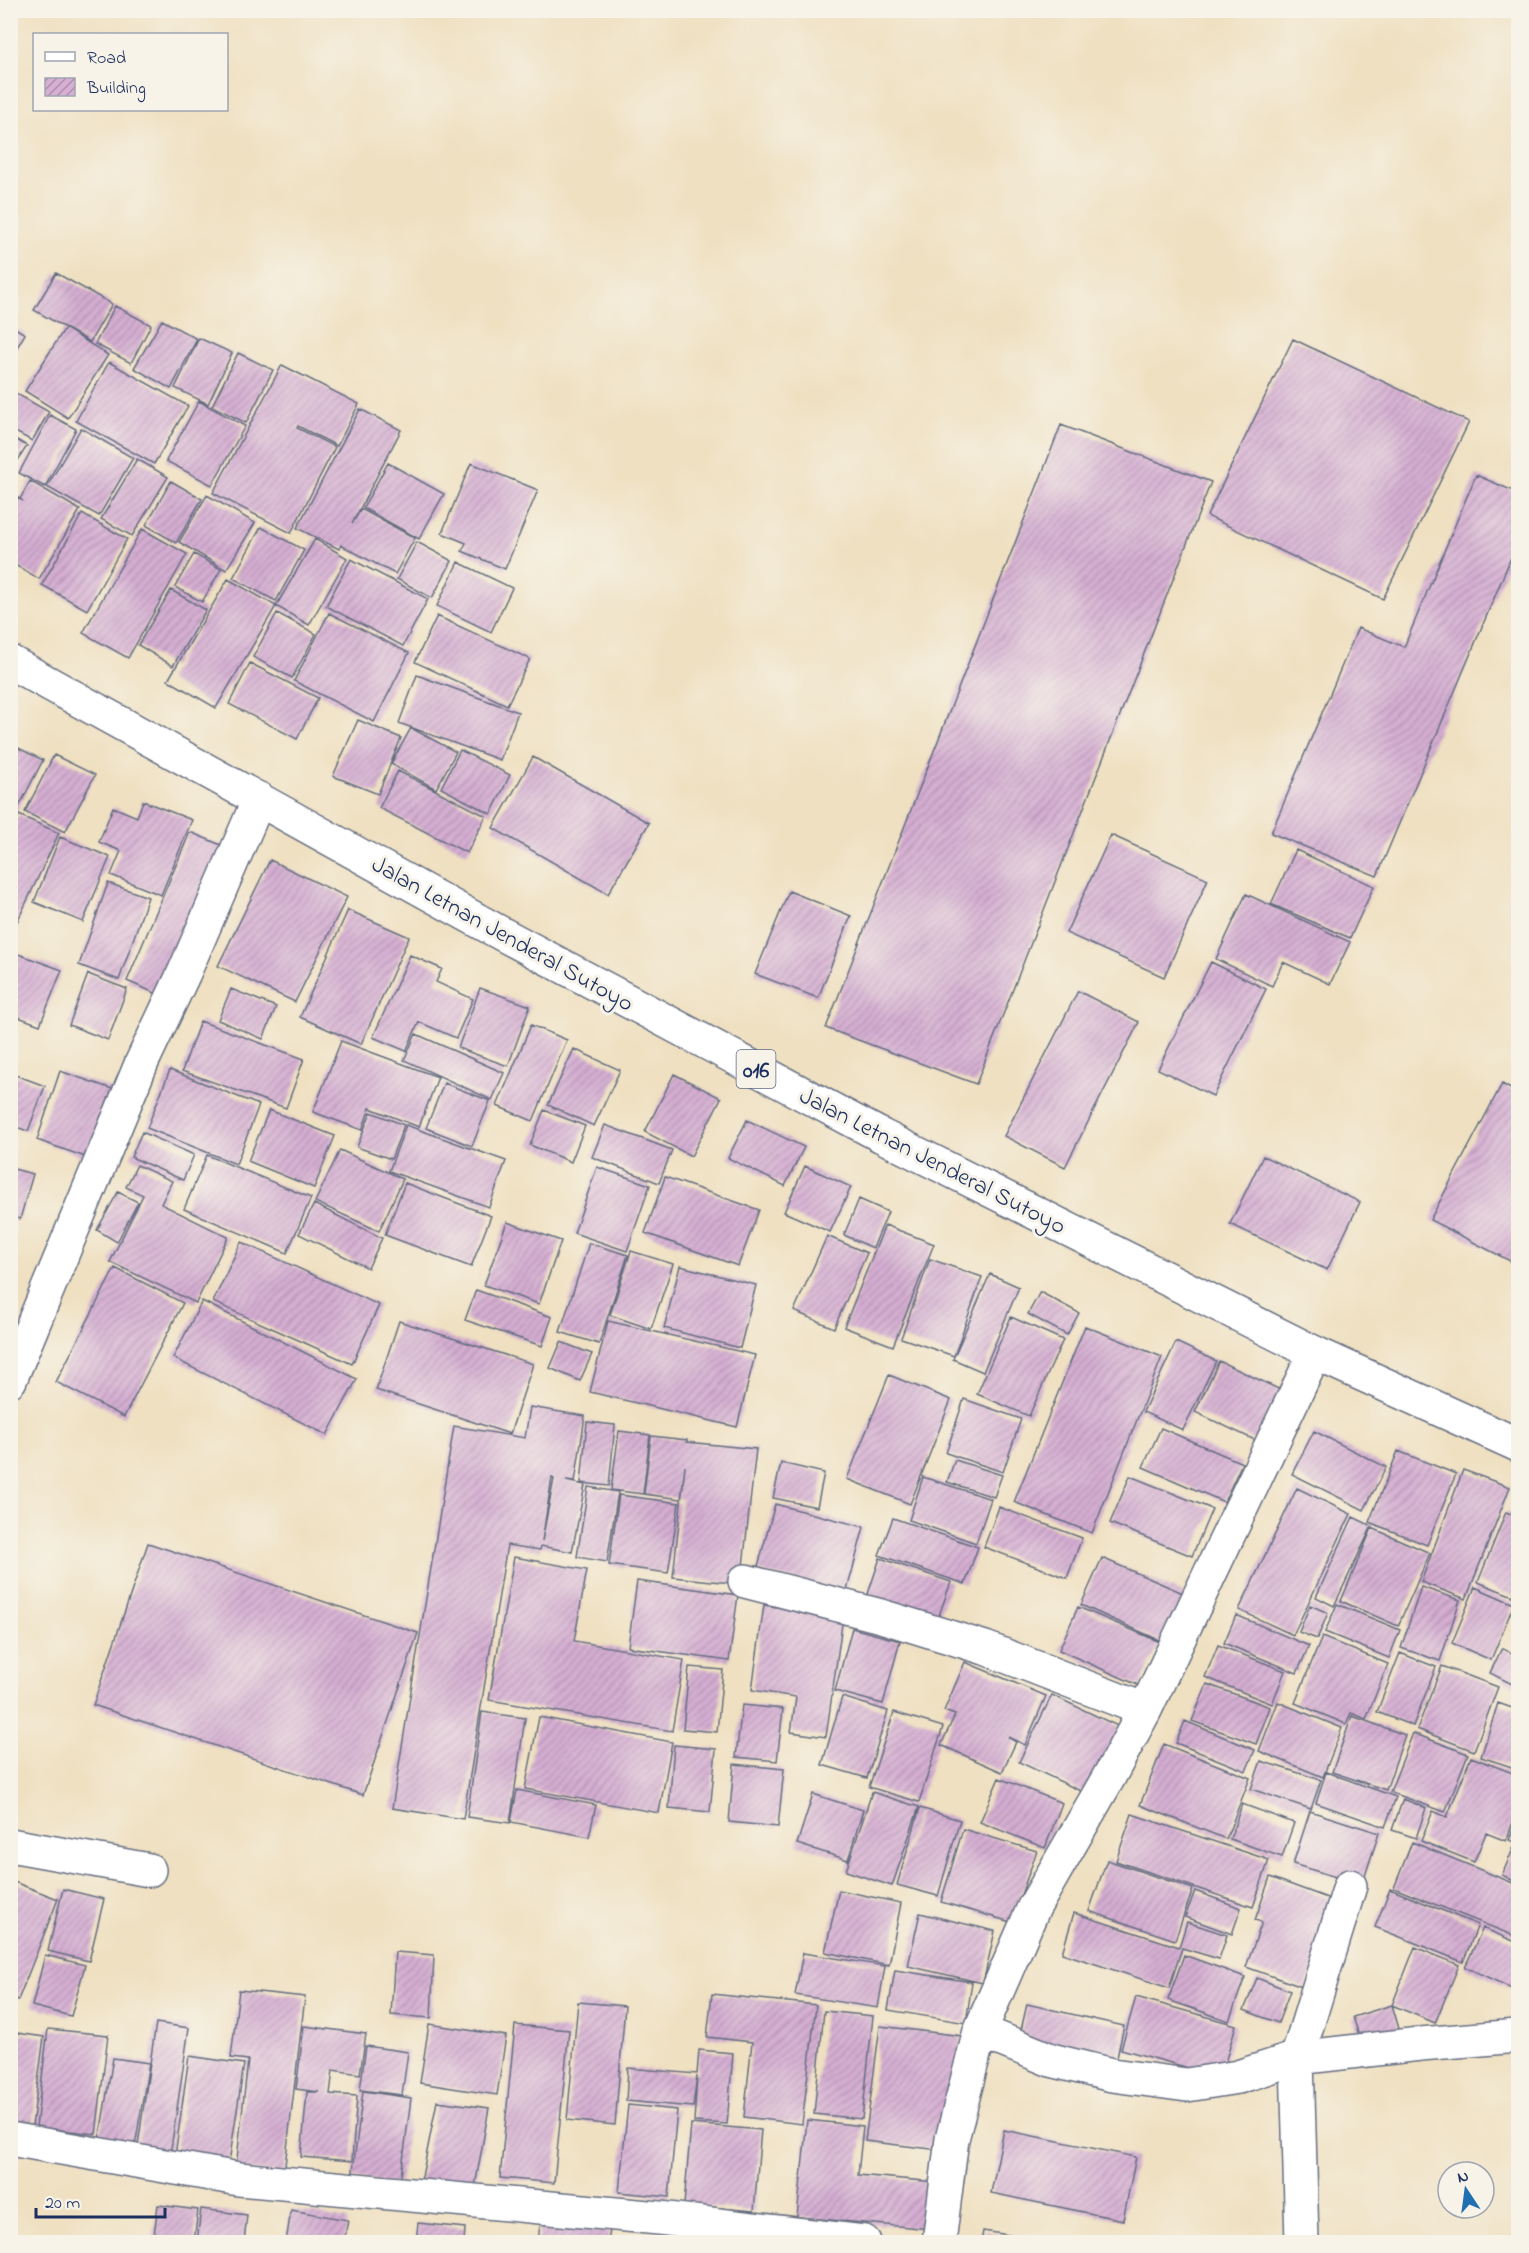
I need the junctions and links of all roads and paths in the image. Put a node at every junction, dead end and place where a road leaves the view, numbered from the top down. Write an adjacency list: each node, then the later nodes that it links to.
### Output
1 (10, 663): 2 (street, Jalan Letnan Jenderal Sutoyo / 016)
2 (259, 799): 3 (street, Jalan Letnan Jenderal Sutoyo / 016); 4 (street)
3 (1315, 1353): 5 (street, Jalan Letnan Jenderal Sutoyo / 016); 7 (street)
4 (10, 1380)
5 (1518, 1445)
6 (746, 1581): 7 (street)
7 (1145, 1710): 11 (street)
8 (10, 1845): 9 (street)
9 (149, 1870)
10 (1350, 1886): 13 (street)
11 (980, 2031): 13 (street); 16 (street)
12 (1518, 2036): 13 (street)
13 (1297, 2058): 17 (street)
14 (10, 2139): 15 (street)
15 (864, 2242)
16 (939, 2242)
17 (1302, 2242)

